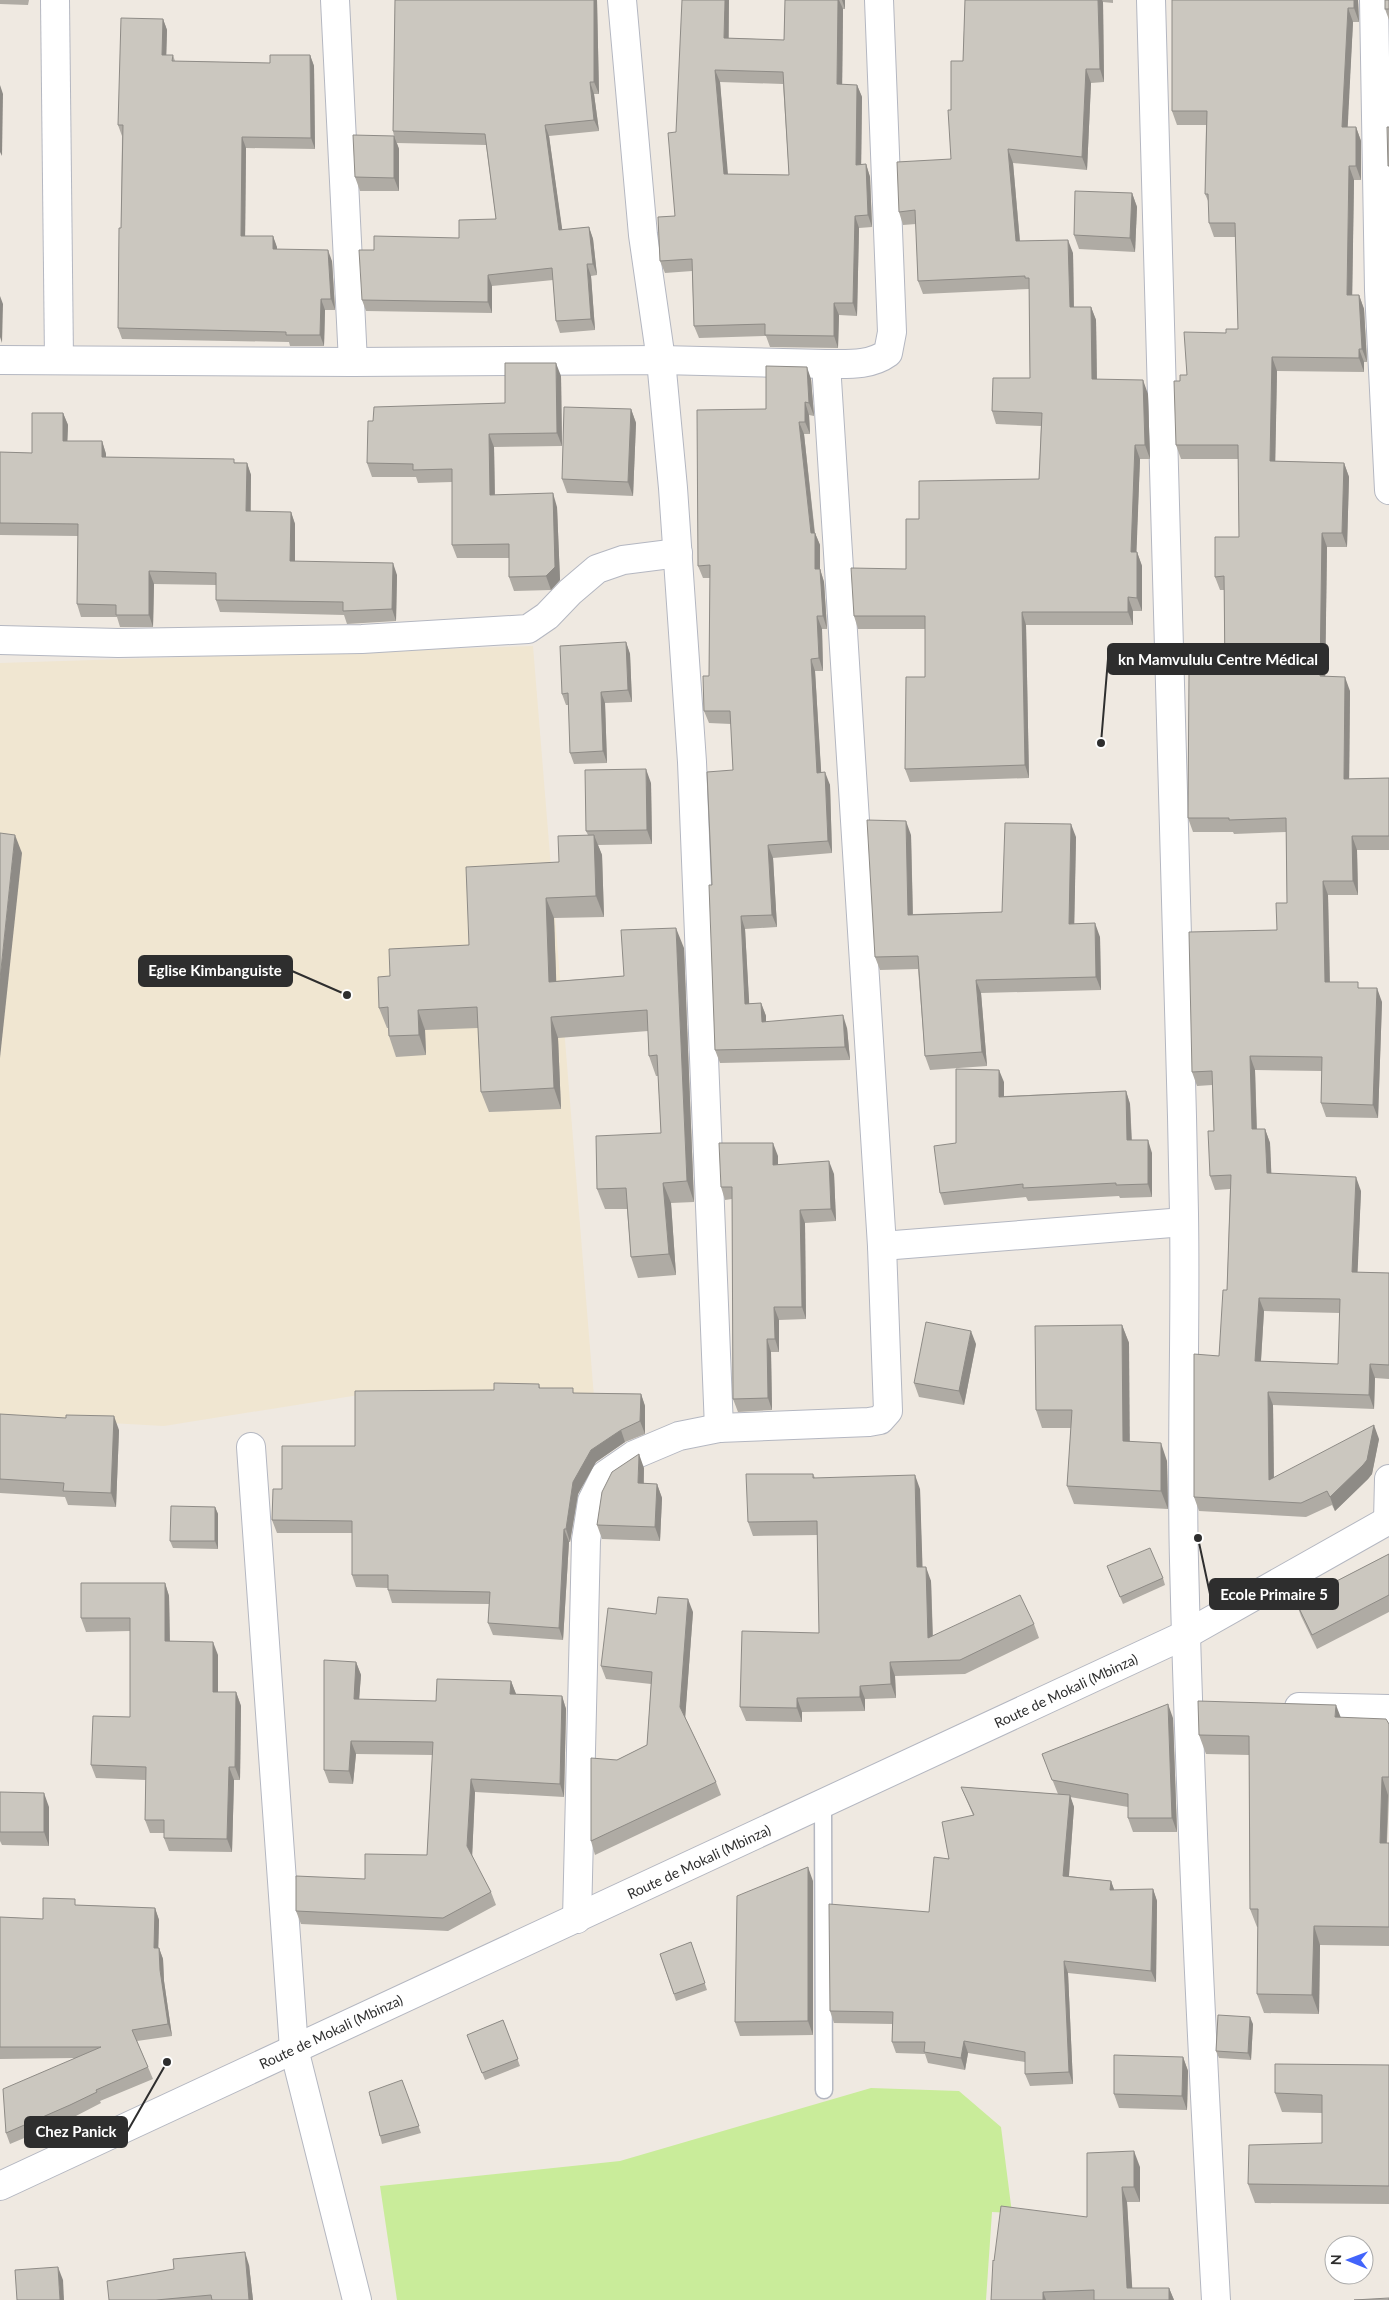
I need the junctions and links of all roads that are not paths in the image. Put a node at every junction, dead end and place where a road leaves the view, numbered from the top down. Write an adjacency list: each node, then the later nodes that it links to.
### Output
1 (55, 0): 8 (street)
2 (335, 0): 10 (street)
3 (622, 0): 9 (street)
4 (879, 0): 11 (street)
5 (1151, 0): 15 (street)
6 (1374, 0): 12 (street)
7 (0, 360): 8 (street)
8 (59, 360): 10 (street)
9 (661, 360): 10 (street); 11 (street); 13 (street)
10 (353, 362)
11 (826, 364): 16 (street)
12 (1389, 490)
13 (678, 554): 14 (street); 17 (street)
14 (0, 640)
15 (1184, 1222): 16 (street); 21 (street)
16 (882, 1246): 17 (street)
17 (719, 1428): 27 (street)
18 (251, 1447): 28 (street)
19 (1389, 1479): 20 (street)
20 (1389, 1521): 21 (street, Route de Mokali (Mbinza))
21 (1187, 1634): 22 (street); 26 (street, Route de Mokali (Mbinza))
22 (1187, 1704): 23 (street); 32 (street)
23 (1216, 1705)
24 (1273, 1706): 25 (street)
25 (1389, 1709)
26 (822, 1805): 27 (street, Route de Mokali (Mbinza)); 29 (lane)
27 (577, 1918): 28 (street, Route de Mokali (Mbinza))
28 (294, 2049): 30 (street, Route de Mokali (Mbinza)); 31 (street)
29 (824, 2090)
30 (0, 2186)
31 (357, 2300)
32 (1216, 2300)

